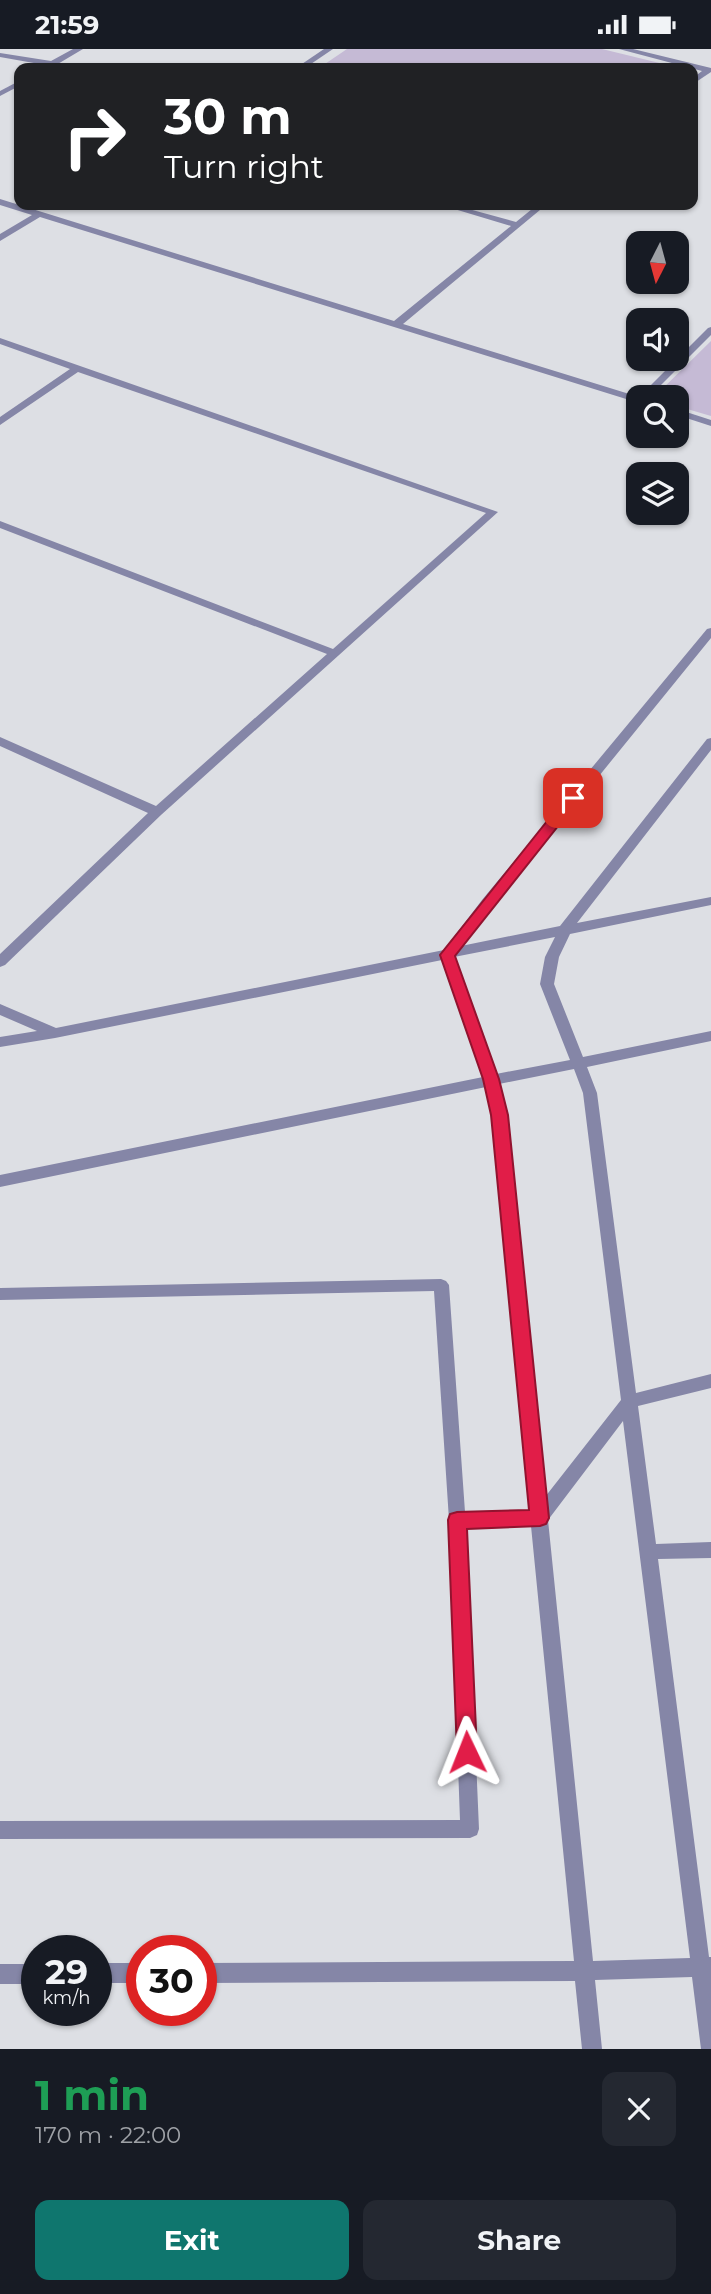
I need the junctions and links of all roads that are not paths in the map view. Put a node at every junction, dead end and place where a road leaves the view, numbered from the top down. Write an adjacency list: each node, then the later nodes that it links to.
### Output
1 (79, 49): 6 (street)
2 (329, 49): 7 (street)
3 (623, 49): 8 (street)
4 (0, 55): 5 (street)
5 (36, 63)
6 (54, 63)
7 (308, 63)
8 (680, 63)
9 (698, 68): 10 (street)
10 (698, 78)
11 (23, 210): 14 (street)
12 (462, 210): 15 (street)
13 (536, 210): 15 (street)
14 (38, 215): 16 (street); 17 (street)
15 (517, 225): 17 (street)
16 (0, 239)
17 (395, 325): 22 (street)
18 (711, 330): 21 (street)
19 (0, 341): 20 (street)
20 (77, 367): 24 (street); 28 (street)
21 (656, 385)
22 (626, 396)
23 (689, 416): 25 (street)
24 (0, 422)
25 (711, 423)
26 (0, 524): 28 (street)
27 (711, 631): 34 (street)
28 (334, 653): 31 (street)
29 (0, 741): 31 (street)
30 (711, 742): 33 (street)
31 (157, 812): 35 (street)
32 (711, 901): 33 (street)
33 (566, 928): 34 (street); 40 (street)
34 (447, 955): 37 (street); 41 (street)
35 (0, 962)
36 (0, 1009): 37 (street)
37 (55, 1033): 39 (street)
38 (711, 1035): 40 (street)
39 (0, 1042)
40 (578, 1062): 41 (street); 45 (street)
41 (491, 1079): 42 (street); 46 (street)
42 (0, 1181)
43 (0, 1294): 47 (street)
44 (711, 1381): 45 (street)
45 (629, 1401): 46 (street); 49 (street)
46 (540, 1518): 47 (street); 52 (street)
47 (457, 1520): 50 (street)
48 (711, 1550): 49 (street)
49 (649, 1552): 51 (street)
50 (0, 1830)
51 (706, 1967): 52 (street); 57 (street)
52 (585, 1971): 53 (street); 56 (street)
53 (217, 1973)
54 (0, 1974): 55 (street)
55 (21, 1974)
56 (592, 2049)
57 (711, 2049)

